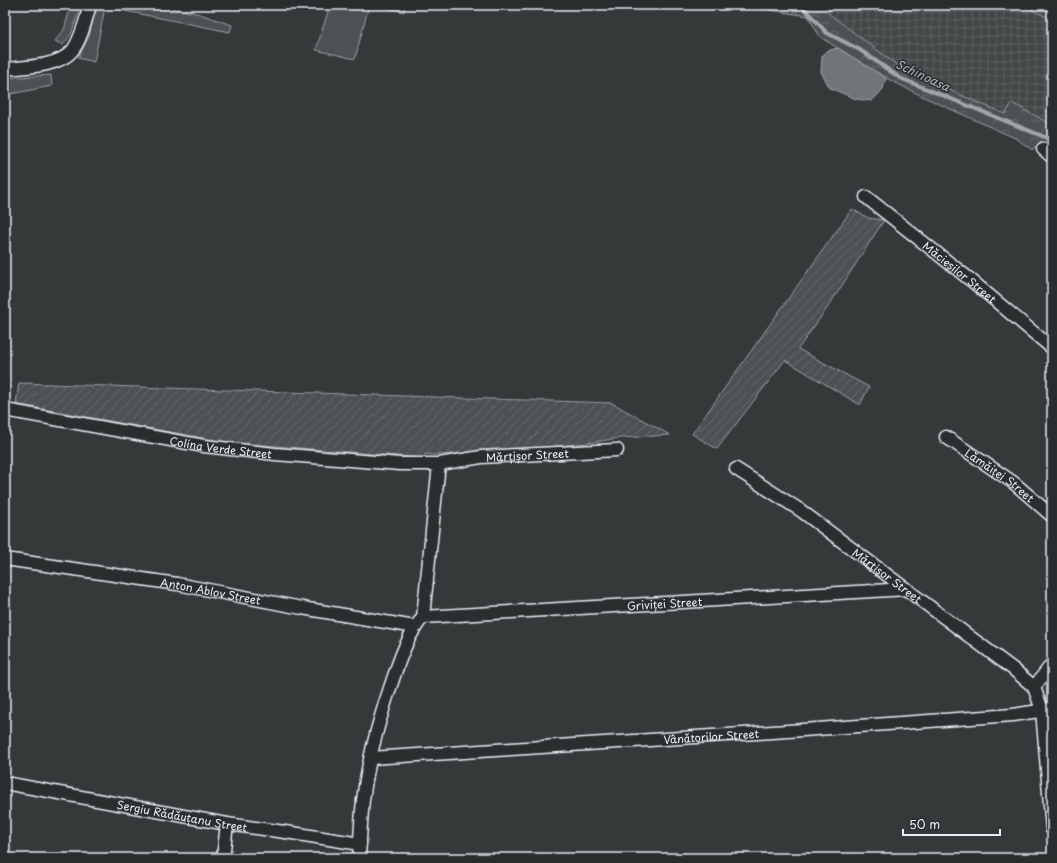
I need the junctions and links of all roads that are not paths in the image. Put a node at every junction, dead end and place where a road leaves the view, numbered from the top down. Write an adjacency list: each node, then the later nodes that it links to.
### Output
1 (90, 5): 2 (street)
2 (5, 70)
3 (1043, 148): 4 (street)
4 (1052, 157)
5 (866, 197): 6 (street, Măcieșilor Street)
6 (1052, 348)
7 (5, 410): 10 (street, Colina Verde Street)
8 (946, 437): 12 (street, Lămăiței Street)
9 (617, 450): 10 (street, Mărțișor Street)
10 (439, 464): 15 (street)
11 (736, 469): 14 (street, Mărțișor Street)
12 (1052, 516)
13 (5, 559): 16 (street, Anton Ablov Street)
14 (907, 589): 15 (street, Griviței Street); 18 (street, Mărțișor Street)
15 (423, 617): 16 (street)
16 (415, 627): 20 (street)
17 (1052, 664): 18 (street)
18 (1034, 687): 19 (street)
19 (1047, 710): 20 (street, Vânătorilor Street); 23 (street)
20 (370, 758): 24 (street)
21 (5, 784): 22 (street, Sergiu Rădăuțanu Street)
22 (227, 824): 24 (street, Sergiu Rădăuțanu Street); 25 (street)
23 (1052, 828)
24 (360, 844): 26 (street)
25 (223, 858)
26 (359, 858)

